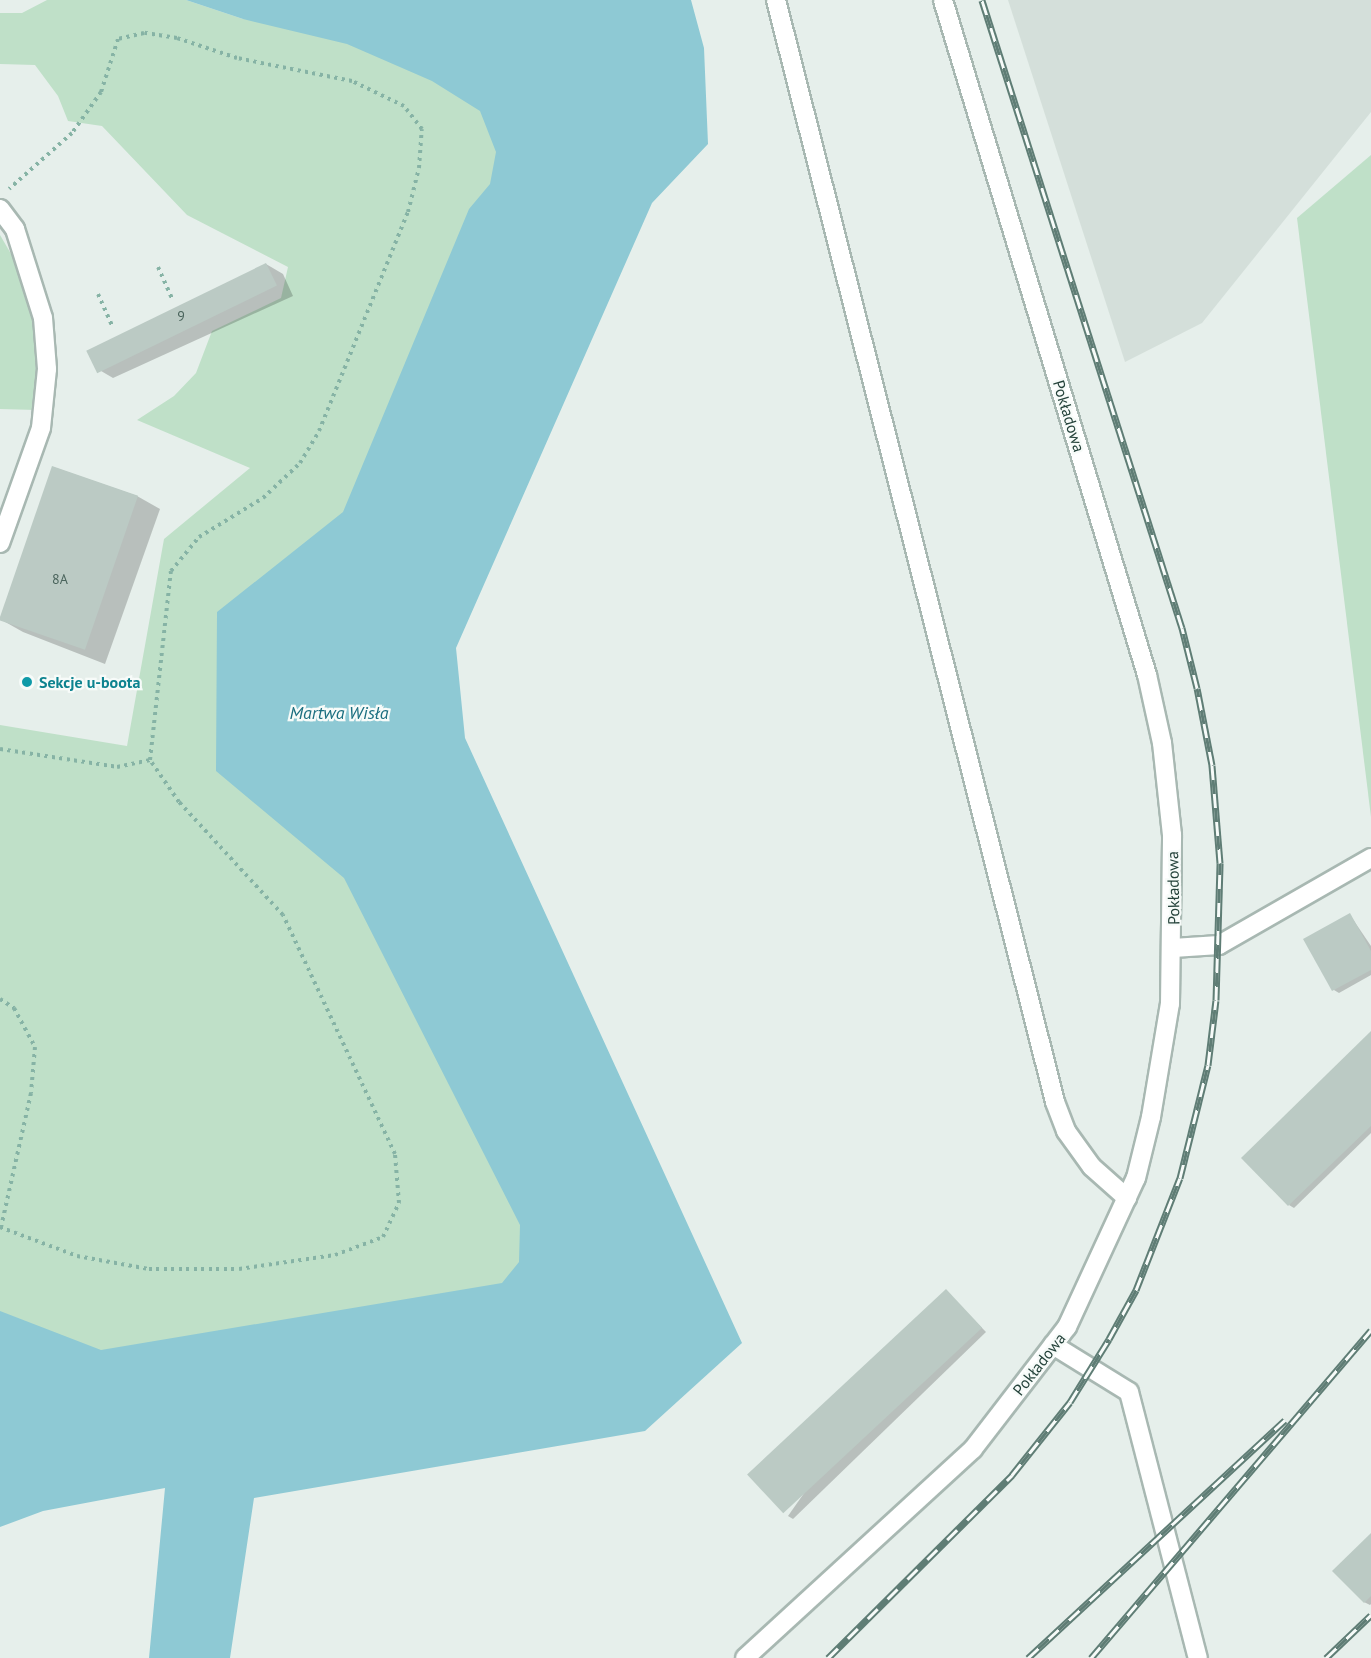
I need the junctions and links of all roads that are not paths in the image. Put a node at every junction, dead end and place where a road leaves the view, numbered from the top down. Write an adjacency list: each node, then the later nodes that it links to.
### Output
1 (777, 0): 7 (street)
2 (943, 0): 6 (street, Pokładowa)
3 (0, 209): 4 (street)
4 (0, 543)
5 (1371, 858): 6 (street)
6 (1173, 948): 7 (street, Pokładowa)
7 (1127, 1198): 8 (street, Pokładowa)
8 (1053, 1345): 9 (street, Pokładowa); 10 (street)
9 (745, 1658)
10 (1198, 1658)

